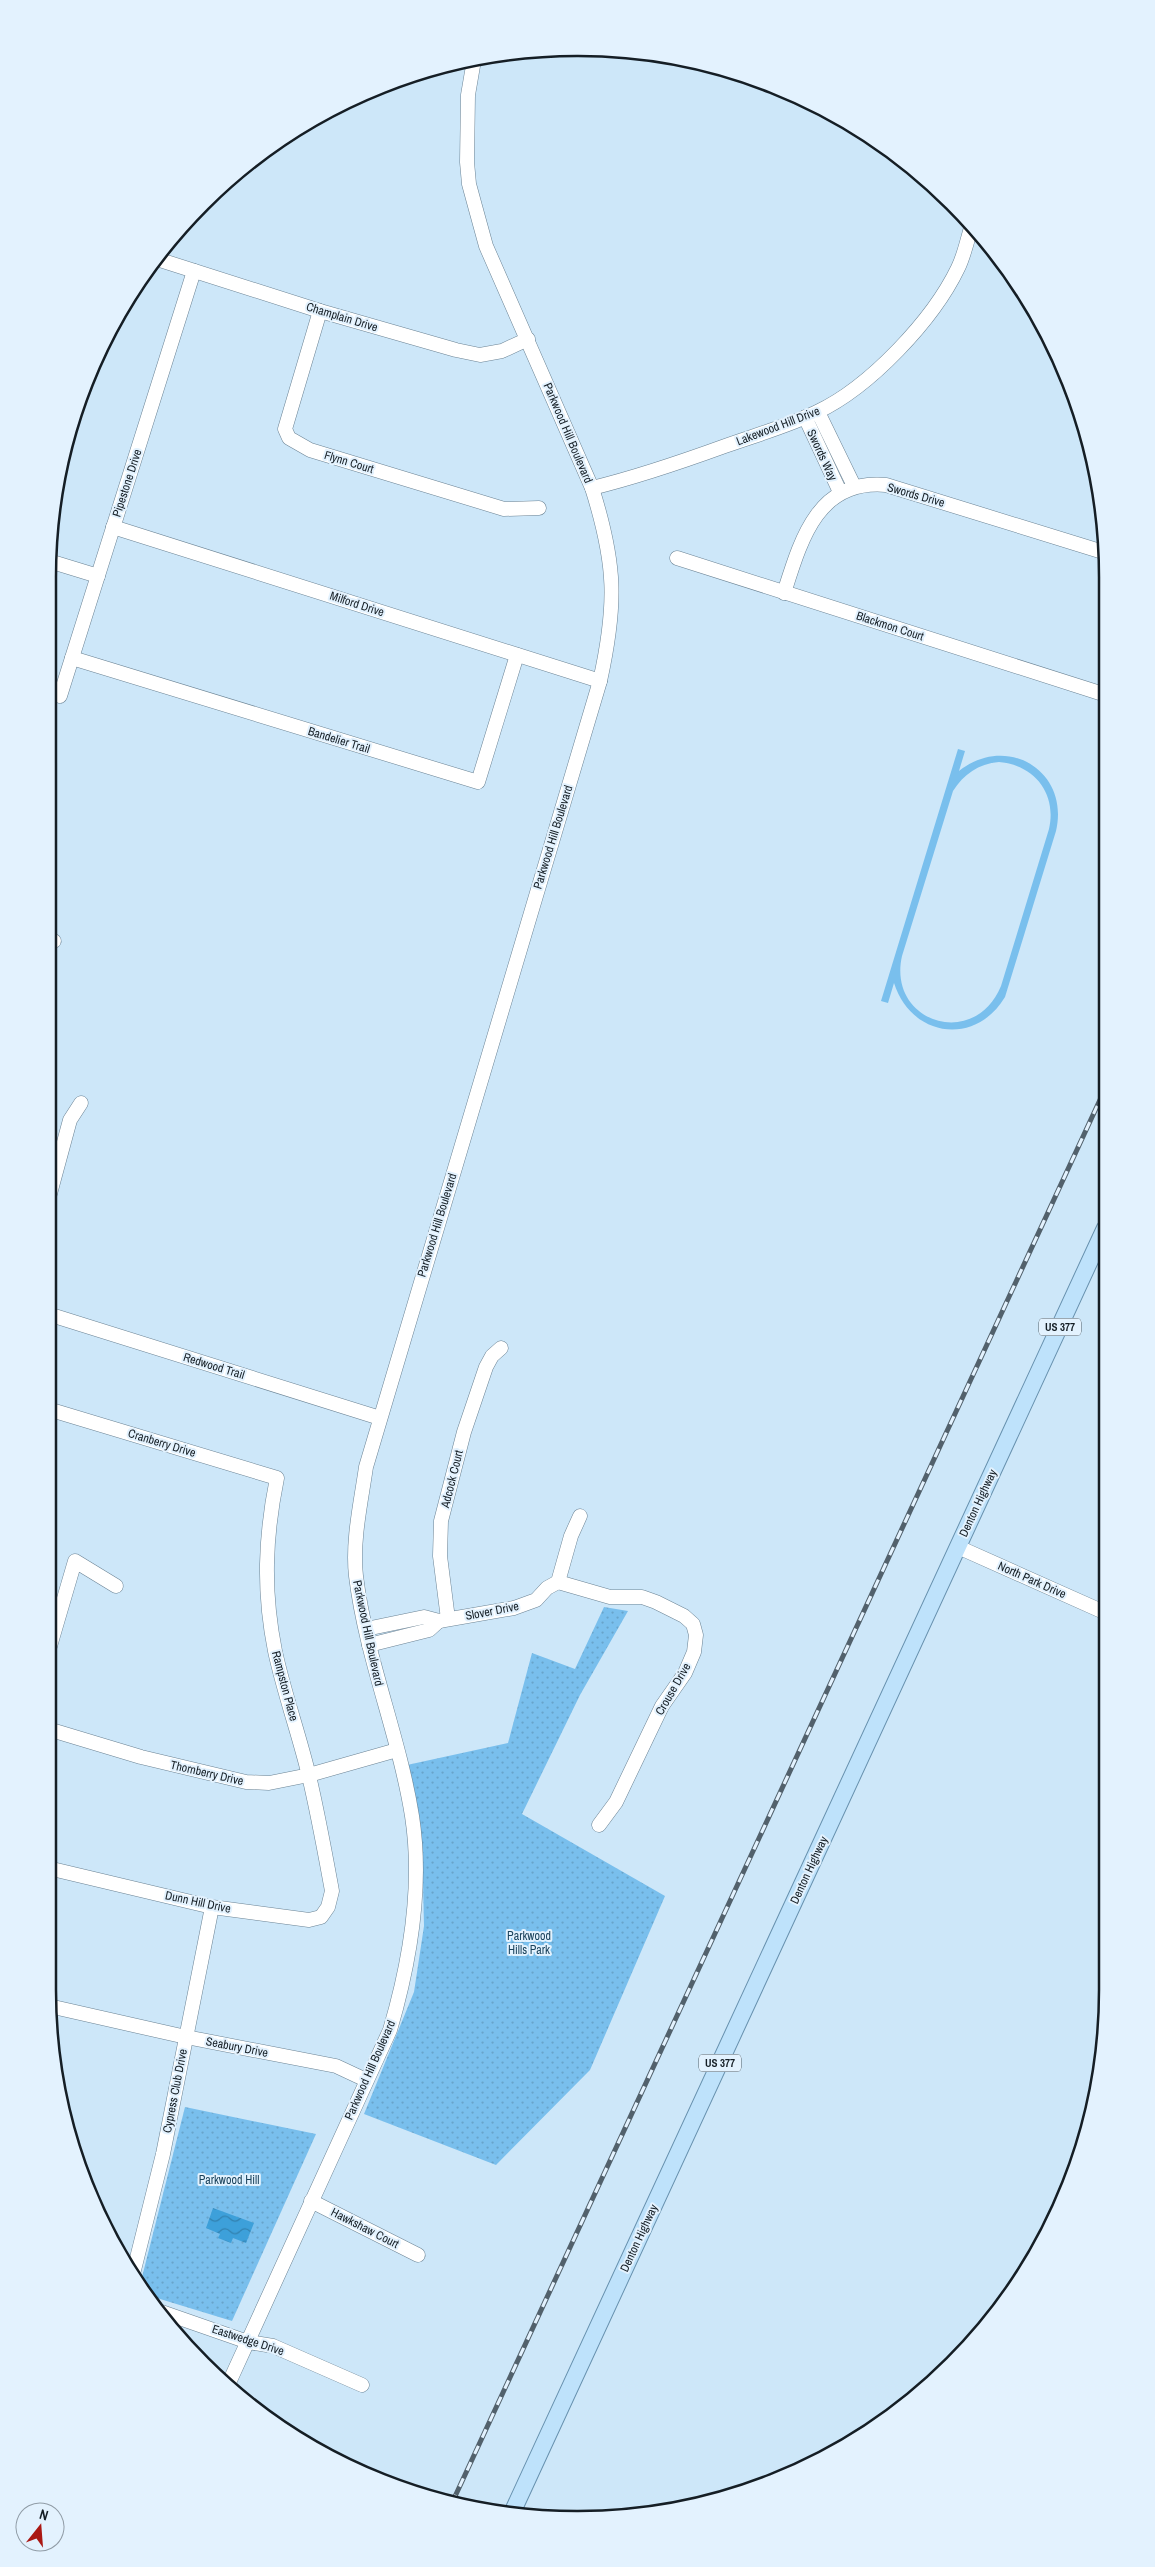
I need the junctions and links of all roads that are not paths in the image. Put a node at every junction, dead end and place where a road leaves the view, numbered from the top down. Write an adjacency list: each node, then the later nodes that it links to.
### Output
1 (473, 67): 6 (street, Parkwood Hill Boulevard)
2 (970, 235): 7 (street, Lakewood Hill Drive)
3 (163, 261): 4 (street, Champlain Drive)
4 (194, 271): 5 (street, Champlain Drive); 12 (street, Pipestone Drive)
5 (320, 311): 6 (street, Champlain Drive); 11 (street, Flynn Court)
6 (528, 338): 9 (street, Parkwood Hill Boulevard)
7 (811, 414): 8 (street, Swords Way); 9 (street, Lakewood Hill Drive); 10 (street, Swords Way)
8 (854, 486): 10 (street, Swords Drive); 13 (street, Swords Drive)
9 (592, 488): 20 (street, Parkwood Hill Boulevard)
10 (840, 492): 17 (street, Swords Drive)
11 (539, 508)
12 (113, 527): 16 (street, Pipestone Drive); 18 (street, Milford Drive)
13 (1098, 551)
14 (677, 558): 17 (street, Blackmon Court)
15 (56, 563): 16 (street)
16 (98, 576): 19 (street, Pipestone Drive)
17 (784, 592): 21 (street, Blackmon Court)
18 (517, 655): 19 (street, Bandelier Trail); 20 (street, Milford Drive)
19 (72, 658): 22 (street, Pipestone Drive)
20 (600, 681): 29 (street, Parkwood Hill Boulevard)
21 (1099, 692)
22 (60, 696)
23 (81, 1103): 24 (street)
24 (56, 1172)
25 (1099, 1241): 32 (main road, Denton Highway / US 377)
26 (56, 1317): 29 (street, Redwood Trail)
27 (501, 1348): 36 (street, Adcock Court)
28 (56, 1411): 30 (street, Cranberry Drive)
29 (380, 1418): 38 (street, Parkwood Hill Boulevard)
30 (277, 1478): 42 (street, Rampston Place)
31 (580, 1516): 33 (street)
32 (958, 1548): 35 (street, North Park Drive); 57 (main road, Denton Highway / US 377)
33 (558, 1582): 36 (street, Slover Drive); 43 (street, Crouse Drive)
34 (116, 1586): 37 (street)
35 (1099, 1610)
36 (444, 1620): 38 (street, Slover Drive); 39 (street, Slover Drive)
37 (56, 1626)
38 (366, 1629): 39 (street, Parkwood Hill Boulevard)
39 (369, 1645): 41 (street, Parkwood Hill Boulevard)
40 (56, 1732): 42 (street, Thornberry Drive)
41 (397, 1750): 42 (street, Thornberry Drive); 49 (street, Parkwood Hill Boulevard)
42 (309, 1775): 45 (street, Rampston Place)
43 (599, 1825)
44 (56, 1870): 46 (street, Dunn Hill Drive)
45 (332, 1891): 46 (street, Dunn Hill Drive)
46 (212, 1907): 48 (street, Cypress Club Drive)
47 (57, 2008): 48 (street, Seabury Drive)
48 (186, 2038): 49 (street, Seabury Drive); 52 (street, Cypress Club Drive)
49 (366, 2080): 50 (street, Parkwood Hill Boulevard)
50 (311, 2201): 51 (street, Hawkshaw Court); 54 (street, Parkwood Hill Boulevard)
51 (418, 2256)
52 (135, 2264)
53 (170, 2314): 54 (street, Eastwedge Drive)
54 (248, 2342): 55 (street, Parkwood Hill Boulevard); 56 (street, Eastwedge Drive)
55 (231, 2378)
56 (362, 2385)
57 (515, 2507)

